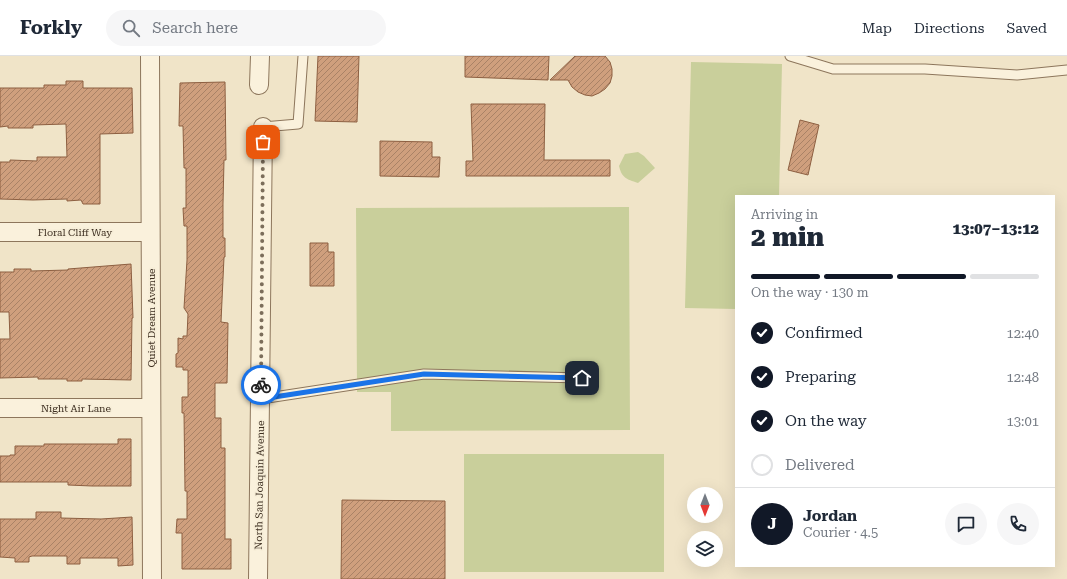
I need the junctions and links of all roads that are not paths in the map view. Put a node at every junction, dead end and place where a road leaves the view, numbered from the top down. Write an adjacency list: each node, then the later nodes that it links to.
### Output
1 (150, 56): 9 (street, Quiet Dream Avenue)
2 (260, 56): 6 (street)
3 (303, 56): 7 (lane)
4 (790, 56): 5 (lane)
5 (1067, 70)
6 (259, 85)
7 (263, 127): 11 (street, North San Joaquin Avenue)
8 (0, 232): 9 (street, Floral Cliff Way)
9 (150, 232): 13 (street, Quiet Dream Avenue)
10 (582, 378): 11 (lane)
11 (261, 399): 15 (street, North San Joaquin Avenue)
12 (0, 408): 13 (street, Night Air Lane)
13 (152, 408): 14 (street, Quiet Dream Avenue)
14 (152, 579)
15 (258, 579)

